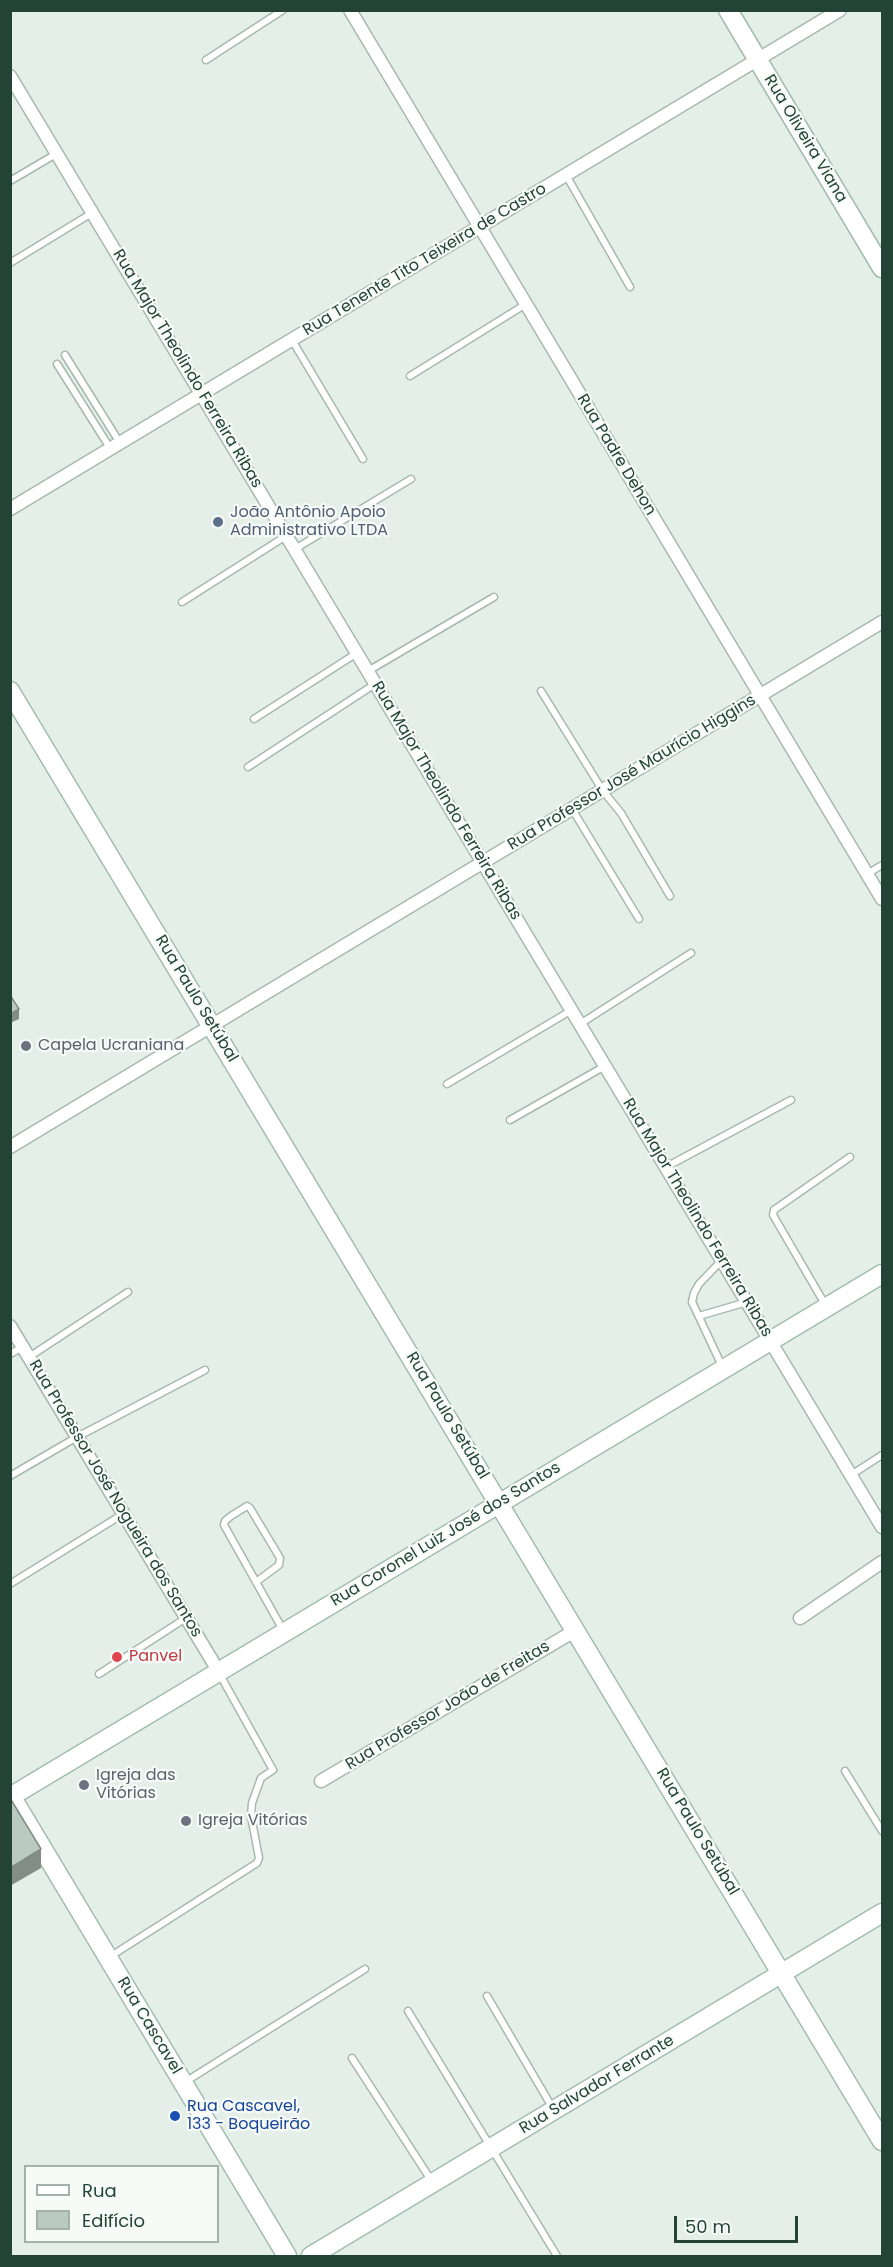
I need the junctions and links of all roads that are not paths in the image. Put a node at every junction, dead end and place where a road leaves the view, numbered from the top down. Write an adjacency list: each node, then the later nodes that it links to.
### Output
1 (283, 10): 5 (lane)
2 (350, 10): 12 (street, Rua Padre Dehon)
3 (728, 10): 6 (main road, Rua Oliveira Viana)
4 (840, 10): 6 (street, Rua Tenente Tito Teixeira de Castro)
5 (206, 60)
6 (758, 60): 9 (street, Rua Tenente Tito Teixeira de Castro); 14 (main road, Rua Oliveira Viana)
7 (10, 76): 8 (street, Rua Major Theolindo Ferreira Ribas)
8 (57, 154): 10 (lane); 11 (street, Rua Major Theolindo Ferreira Ribas)
9 (566, 175): 12 (street, Rua Tenente Tito Teixeira de Castro); 15 (lane)
10 (10, 181)
11 (92, 212): 13 (lane); 21 (street, Rua Major Theolindo Ferreira Ribas)
12 (479, 227): 16 (street, Rua Padre Dehon); 17 (street, Rua Tenente Tito Teixeira de Castro)
13 (10, 263)
14 (882, 267)
15 (630, 287)
16 (526, 304): 20 (lane); 36 (street, Rua Padre Dehon)
17 (292, 339): 21 (street, Rua Tenente Tito Teixeira de Castro); 23 (lane)
18 (65, 355): 22 (lane)
19 (57, 364): 22 (lane)
20 (410, 376)
21 (202, 394): 22 (street, Rua Tenente Tito Teixeira de Castro); 26 (street, Rua Major Theolindo Ferreira Ribas)
22 (115, 446): 25 (street, Rua Tenente Tito Teixeira de Castro)
23 (363, 459)
24 (411, 479): 27 (lane)
25 (10, 509)
26 (286, 535): 27 (street, Rua Major Theolindo Ferreira Ribas); 29 (lane)
27 (295, 549): 31 (street, Rua Major Theolindo Ferreira Ribas)
28 (494, 597): 32 (lane)
29 (182, 602)
30 (882, 622): 36 (street, Rua Professor José Maurício Higgins)
31 (357, 652): 32 (street, Rua Major Theolindo Ferreira Ribas); 37 (lane)
32 (368, 671): 33 (street, Rua Major Theolindo Ferreira Ribas)
33 (376, 684): 38 (lane); 41 (street, Rua Major Theolindo Ferreira Ribas)
34 (10, 691): 50 (main road, Rua Paulo Setúbal)
35 (541, 691): 39 (lane)
36 (760, 696): 39 (street, Rua Professor José Maurício Higgins); 43 (street, Rua Padre Dehon)
37 (254, 719)
38 (248, 767)
39 (603, 790): 40 (street, Rua Professor José Maurício Higgins); 44 (lane)
40 (572, 809): 41 (street, Rua Professor José Maurício Higgins); 46 (lane)
41 (483, 863): 48 (street, Rua Major Theolindo Ferreira Ribas); 50 (street, Rua Professor José Maurício Higgins)
42 (882, 865): 43 (lane)
43 (867, 874): 45 (street, Rua Padre Dehon)
44 (670, 896)
45 (882, 899)
46 (639, 919)
47 (691, 953): 49 (lane)
48 (572, 1010): 49 (street, Rua Major Theolindo Ferreira Ribas); 52 (lane)
49 (580, 1024): 51 (street, Rua Major Theolindo Ferreira Ribas)
50 (212, 1026): 55 (street, Rua Professor José Maurício Higgins); 74 (main road, Rua Paulo Setúbal)
51 (605, 1066): 54 (lane); 57 (street, Rua Major Theolindo Ferreira Ribas)
52 (447, 1084)
53 (791, 1100): 57 (lane)
54 (510, 1120)
55 (10, 1147)
56 (850, 1157): 62 (lane)
57 (666, 1167): 58 (street, Rua Major Theolindo Ferreira Ribas)
58 (722, 1260): 61 (street, Rua Major Theolindo Ferreira Ribas); 63 (lane)
59 (882, 1274): 62 (main road, Rua Coronel Luiz José dos Santos)
60 (128, 1292): 66 (lane)
61 (747, 1302): 63 (lane); 65 (street, Rua Major Theolindo Ferreira Ribas)
62 (826, 1308): 65 (main road, Rua Coronel Luiz José dos Santos)
63 (699, 1316): 68 (lane)
64 (10, 1326): 66 (street, Rua Professor José Nogueira dos Santos)
65 (771, 1341): 68 (main road, Rua Coronel Luiz José dos Santos); 72 (street, Rua Major Theolindo Ferreira Ribas)
66 (26, 1352): 67 (lane); 70 (street, Rua Professor José Nogueira dos Santos)
67 (10, 1354)
68 (724, 1369): 74 (main road, Rua Coronel Luiz José dos Santos)
69 (205, 1370): 70 (lane)
70 (77, 1437): 73 (lane); 75 (street, Rua Professor José Nogueira dos Santos)
71 (882, 1455): 72 (lane)
72 (851, 1475): 76 (street, Rua Major Theolindo Ferreira Ribas)
73 (10, 1476)
74 (500, 1504): 82 (main road, Rua Paulo Setúbal); 83 (main road, Rua Coronel Luiz José dos Santos)
75 (123, 1513): 79 (lane); 80 (street, Rua Professor José Nogueira dos Santos)
76 (882, 1527)
77 (882, 1562): 81 (street)
78 (256, 1582): 78 (lane); 83 (lane)
79 (10, 1584)
80 (186, 1618): 84 (street, Rua Professor José Nogueira dos Santos); 85 (lane)
81 (800, 1618)
82 (576, 1630): 87 (street, Rua Professor João de Freitas); 93 (main road, Rua Paulo Setúbal)
83 (284, 1632): 84 (main road, Rua Coronel Luiz José dos Santos)
84 (219, 1672): 88 (main road, Rua Coronel Luiz José dos Santos); 91 (lane)
85 (99, 1674)
86 (846, 1771): 89 (lane)
87 (321, 1781)
88 (11, 1797): 91 (main road, Rua Cascavel)
89 (882, 1831)
90 (882, 1913): 93 (main road, Rua Salvador Ferrante)
91 (108, 1958): 97 (main road, Rua Cascavel)
92 (365, 1970): 97 (lane)
93 (782, 1973): 98 (main road, Rua Salvador Ferrante); 99 (main road, Rua Paulo Setúbal)
94 (487, 1996): 98 (lane)
95 (408, 2011): 100 (lane)
96 (352, 2058): 101 (lane)
97 (183, 2083): 102 (main road, Rua Cascavel)
98 (554, 2110): 100 (main road, Rua Salvador Ferrante)
99 (882, 2141)
100 (492, 2148): 101 (main road, Rua Salvador Ferrante); 104 (lane)
101 (433, 2183): 103 (main road, Rua Salvador Ferrante)
102 (287, 2256)
103 (311, 2256)
104 (557, 2256)

